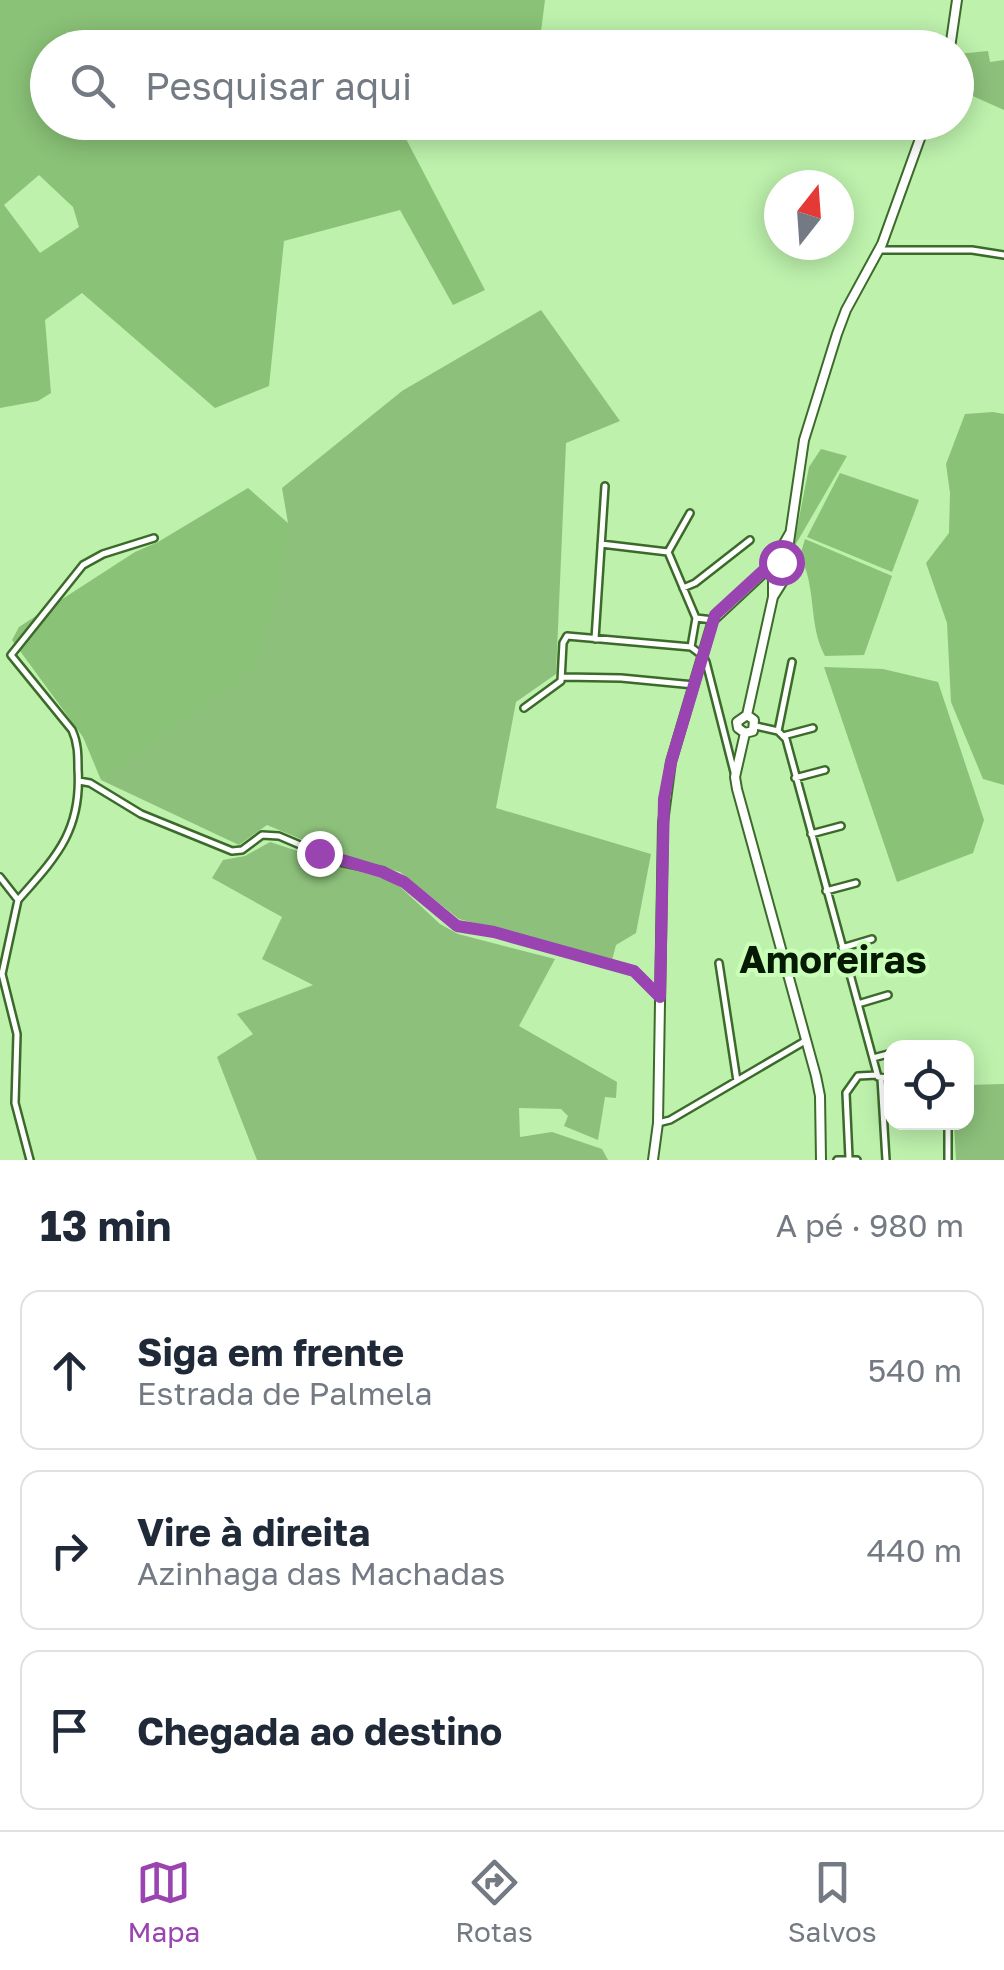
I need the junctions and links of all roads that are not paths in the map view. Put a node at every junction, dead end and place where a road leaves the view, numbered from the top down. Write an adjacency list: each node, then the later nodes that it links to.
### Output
1 (957, 0): 2 (street)
2 (953, 30)
3 (919, 140): 4 (street)
4 (879, 250): 5 (street); 8 (street)
5 (1004, 256)
6 (605, 486): 11 (street)
7 (690, 513): 12 (street)
8 (790, 533): 13 (street); 14 (street)
9 (154, 538): 39 (street)
10 (750, 540): 18 (street)
11 (601, 544): 12 (street); 22 (street)
12 (668, 552): 18 (street)
13 (772, 565): 14 (street); 15 (street); 17 (street)
14 (788, 567): 16 (street)
15 (773, 577): 16 (street); 17 (street); 19 (street)
16 (785, 578): 19 (street)
17 (754, 581): 21 (street)
18 (683, 588): 20 (street)
19 (773, 597): 29 (street)
20 (696, 618): 21 (street); 23 (street)
21 (712, 620): 24 (street)
22 (595, 639): 23 (street); 26 (street)
23 (690, 647): 24 (street)
24 (703, 656): 27 (street); 30 (street)
25 (792, 662): 35 (street)
26 (564, 676): 27 (street); 28 (street)
27 (694, 685): 50 (street)
28 (524, 708)
29 (747, 715): 31 (street); 32 (street)
30 (720, 718): 31 (street); 37 (street)
31 (738, 722): 34 (street)
32 (756, 726): 34 (street); 35 (street)
33 (813, 728): 35 (street)
34 (745, 733): 37 (street)
35 (781, 733): 38 (street)
36 (825, 770): 38 (street)
37 (736, 777): 52 (street)
38 (795, 778): 41 (street)
39 (79, 780): 45 (street); 50 (street)
40 (841, 826): 41 (street)
41 (810, 834): 44 (street)
42 (0, 876): 45 (street)
43 (856, 883): 44 (street)
44 (826, 891): 47 (street)
45 (18, 900): 61 (street)
46 (872, 939): 47 (street)
47 (842, 948): 51 (street)
48 (718, 963): 57 (street)
49 (888, 996): 51 (street)
50 (660, 997): 58 (street)
51 (858, 1004): 54 (street)
52 (805, 1042): 57 (street); 63 (street)
53 (884, 1055): 54 (street)
54 (873, 1058): 55 (street)
55 (879, 1077): 56 (street); 60 (street); 65 (street)
56 (884, 1077)
57 (737, 1081): 58 (street)
58 (658, 1123): 62 (street)
59 (948, 1130): 66 (street)
60 (853, 1159): 64 (street)
61 (30, 1160)
62 (653, 1160)
63 (821, 1160)
64 (837, 1160)
65 (886, 1160)
66 (948, 1160)

